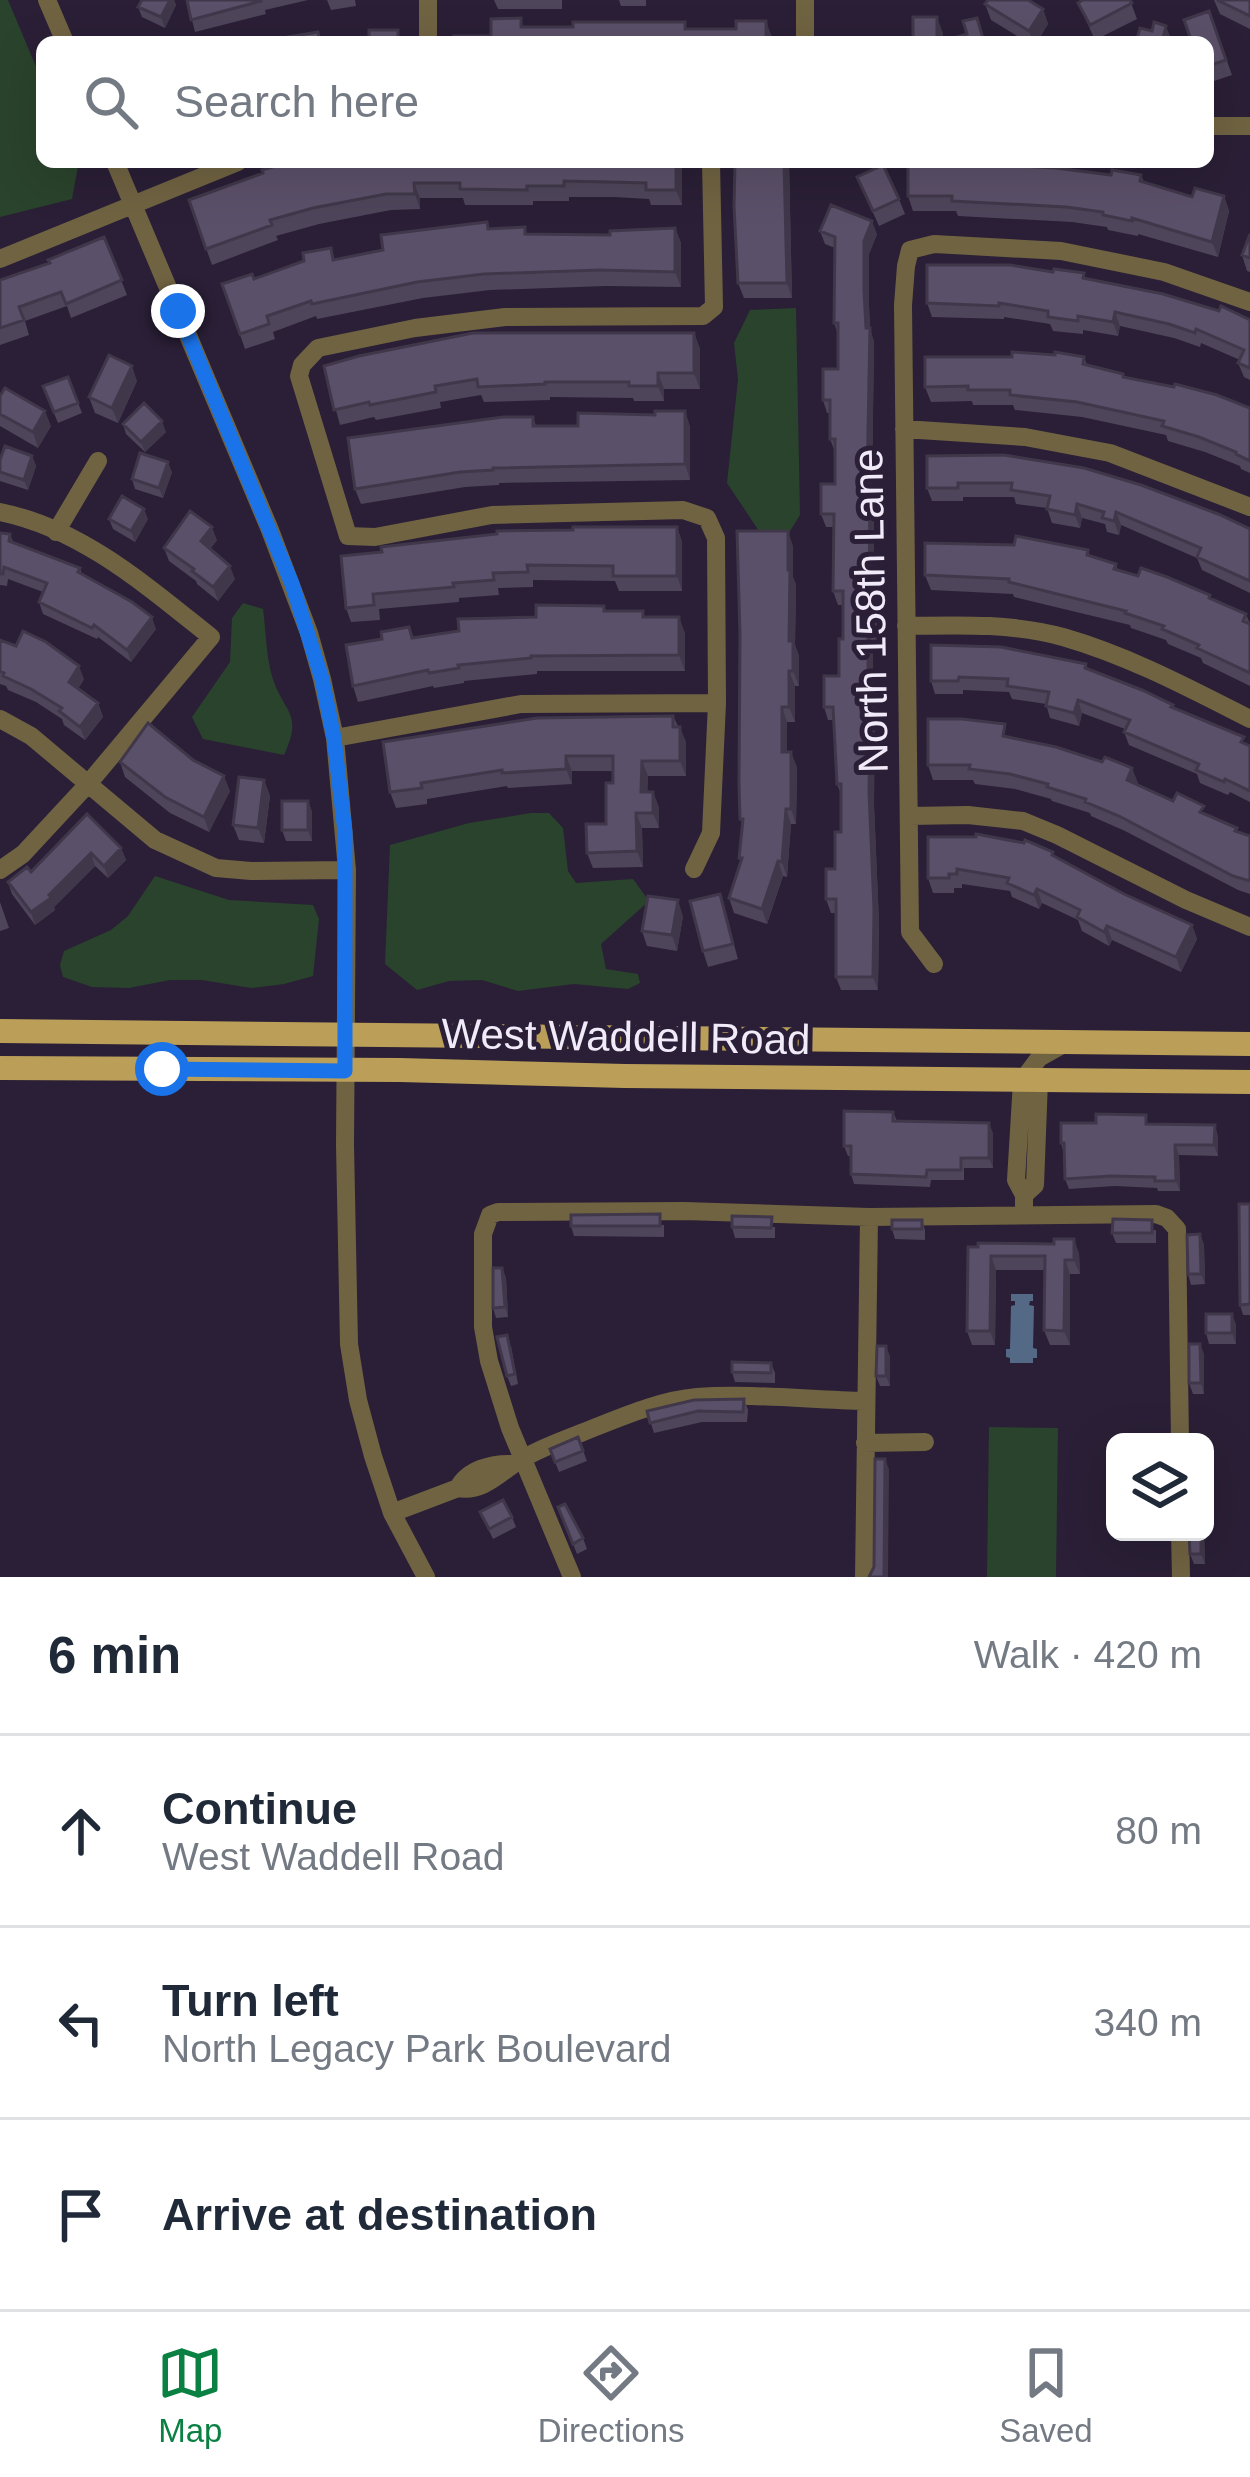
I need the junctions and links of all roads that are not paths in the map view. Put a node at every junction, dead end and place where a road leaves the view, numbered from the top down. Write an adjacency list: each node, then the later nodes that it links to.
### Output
1 (47, 0): 4 (street)
2 (428, 0): 5 (street)
3 (805, 0): 6 (street)
4 (62, 36)
5 (428, 36)
6 (805, 36)
7 (1214, 126): 8 (street)
8 (1250, 127)
9 (118, 168): 12 (street)
10 (224, 168): 12 (street)
11 (711, 168): 21 (street)
12 (134, 206): 13 (street); 24 (street)
13 (0, 259)
14 (1250, 302): 15 (street, North 158th Lane)
15 (904, 429): 17 (street); 20 (street, North 158th Lane)
16 (98, 460): 19 (street)
17 (1250, 507)
18 (0, 512): 19 (street)
19 (56, 532): 25 (street)
20 (906, 626): 23 (street); 26 (street, North 158th Lane)
21 (717, 703): 24 (street); 27 (street)
22 (0, 719): 25 (street)
23 (1250, 719)
24 (334, 738): 29 (street)
25 (88, 784): 28 (street); 29 (street)
26 (909, 816): 30 (street); 31 (street, North 158th Lane)
27 (694, 869)
28 (0, 870)
29 (347, 870): 33 (street)
30 (1250, 927)
31 (934, 964)
32 (0, 1031): 33 (main road, West Waddell Road)
33 (345, 1036): 34 (main road, West Waddell Road); 37 (street)
34 (1067, 1043): 35 (main road, West Waddell Road); 38 (street)
35 (1250, 1044)
36 (0, 1068): 37 (main road, West Waddell Road)
37 (345, 1071): 38 (main road, West Waddell Road); 47 (street)
38 (1031, 1081): 39 (main road, West Waddell Road); 40 (street)
39 (1250, 1082)
40 (1024, 1205): 41 (street); 43 (street)
41 (869, 1217): 42 (street); 46 (street)
42 (865, 1401): 45 (street); 46 (street)
43 (1180, 1433)
44 (926, 1442): 45 (street)
45 (865, 1443): 51 (street)
46 (519, 1462): 47 (street); 50 (street)
47 (392, 1513): 49 (street)
48 (1180, 1541): 52 (street)
49 (426, 1577)
50 (572, 1577)
51 (864, 1577)
52 (1181, 1577)

